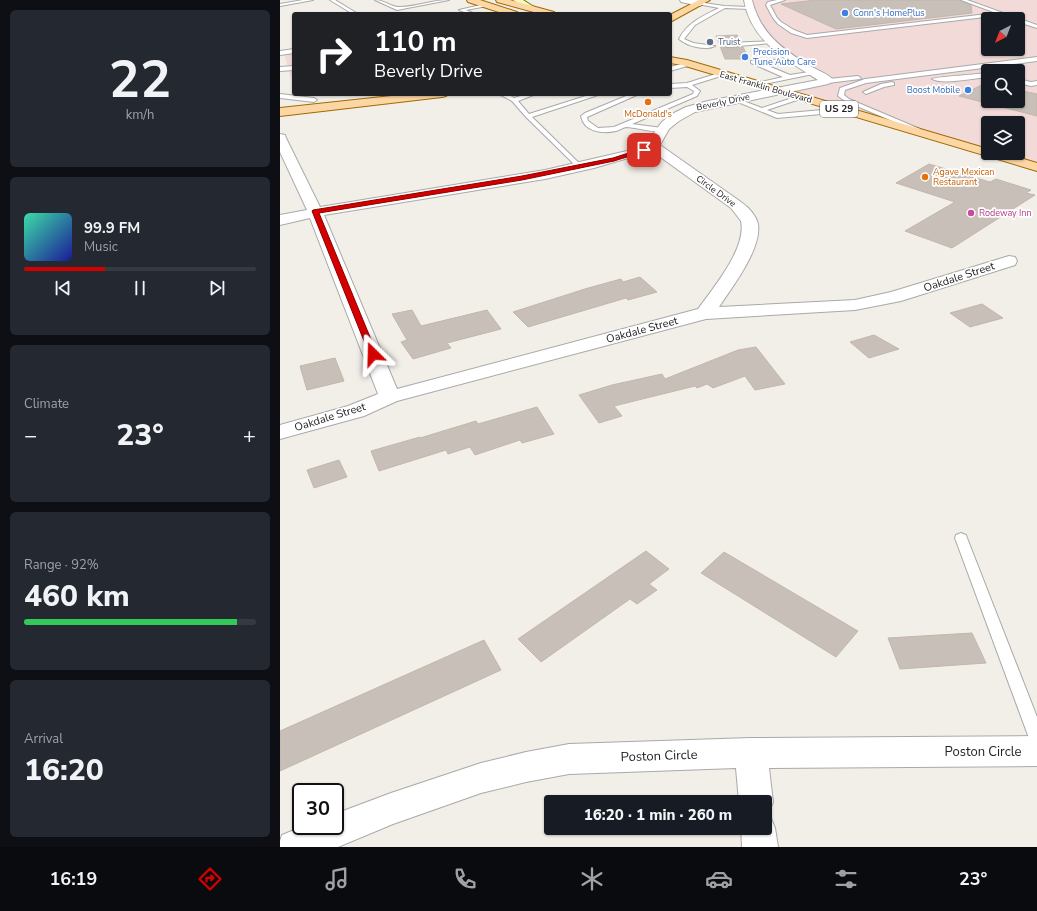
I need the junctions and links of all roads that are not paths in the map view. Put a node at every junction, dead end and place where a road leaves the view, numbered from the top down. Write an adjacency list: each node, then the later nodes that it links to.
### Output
1 (311, 0): 15 (lane)
2 (332, 0): 20 (lane)
3 (377, 0): 12 (lane)
4 (447, 0): 19 (lane)
5 (471, 0): 16 (main road)
6 (500, 0): 17 (main road)
7 (517, 0): 17 (main road)
8 (684, 0): 13 (street)
9 (783, 0): 26 (lane)
10 (963, 0): 25 (lane)
11 (389, 1): 12 (lane)
12 (382, 2): 19 (lane)
13 (703, 2): 18 (lane); 27 (main road)
14 (748, 4): 18 (lane); 30 (street)
15 (280, 5)
16 (485, 5): 22 (lane); 23 (main road)
17 (530, 7): 24 (main road)
18 (724, 7): 32 (lane)
19 (397, 9): 21 (lane)
20 (353, 12)
21 (399, 12)
22 (467, 12)
23 (506, 12)
24 (545, 12)
25 (997, 12)
26 (981, 17)
27 (672, 18)
28 (1025, 23): 29 (lane)
29 (1037, 27)
30 (771, 42): 31 (lane); 38 (street)
31 (727, 45)
32 (712, 46)
33 (292, 51): 34 (lane)
34 (280, 53)
35 (672, 53): 39 (main road, East Franklin Boulevard / US 29)
36 (1037, 59): 46 (lane)
37 (672, 60): 39 (main road, East Franklin Boulevard / US 29)
38 (794, 61): 43 (street); 45 (lane)
39 (686, 63): 41 (lane); 44 (main road, East Franklin Boulevard / US 29)
40 (292, 68): 42 (lane)
41 (672, 68)
42 (280, 69)
43 (815, 73): 45 (lane); 48 (street)
44 (722, 74): 51 (main road, East Franklin Boulevard / US 29); 52 (lane)
45 (789, 76): 51 (lane)
46 (908, 76): 48 (lane); 74 (lane)
47 (981, 76): 55 (lane)
48 (828, 81): 54 (street, Beverly Drive)
49 (1025, 83): 50 (lane)
50 (1037, 83)
51 (755, 84): 54 (main road, East Franklin Boulevard / US 29)
52 (688, 85): 53 (lane); 72 (lane)
53 (672, 86)
54 (779, 91): 63 (main road, East Franklin Boulevard / US 29); 66 (street, Beverly Drive)
55 (866, 92)
56 (280, 96): 64 (lane)
57 (355, 96): 64 (main road)
58 (424, 96): 70 (main road)
59 (506, 96): 65 (lane)
60 (526, 96): 65 (lane)
61 (592, 96): 71 (lane)
62 (631, 96): 72 (lane)
63 (801, 97): 68 (lane); 69 (main road, East Franklin Boulevard / US 29)
64 (314, 100): 67 (main road)
65 (514, 100): 71 (lane)
66 (736, 100): 68 (lane); 73 (street, Beverly Drive)
67 (280, 104)
68 (762, 110): 69 (lane)
69 (844, 110): 74 (main road, East Franklin Boulevard / US 29)
70 (280, 112)
71 (528, 116): 79 (lane)
72 (624, 125): 73 (lane)
73 (662, 130): 76 (street, Beverly Drive)
74 (932, 136): 77 (main road, East Franklin Boulevard / US 29)
75 (280, 138): 81 (street)
76 (653, 146): 79 (street); 84 (street, Circle Drive)
77 (981, 151)
78 (1013, 160): 80 (main road, East Franklin Boulevard / US 29)
79 (580, 167): 81 (street)
80 (1037, 167)
81 (315, 211): 82 (street); 85 (street)
82 (280, 220)
83 (1009, 261): 84 (street, Oakdale Street)
84 (705, 314): 85 (street, Oakdale Street)
85 (390, 397): 86 (street, Oakdale Street)
86 (280, 432)
87 (961, 538): 88 (lane)
88 (1037, 738)
89 (1037, 751): 90 (street, Poston Circle)
90 (751, 753): 91 (street); 93 (street, Poston Circle)
91 (755, 795)
92 (759, 835): 94 (street)
93 (311, 844)
94 (760, 847)

